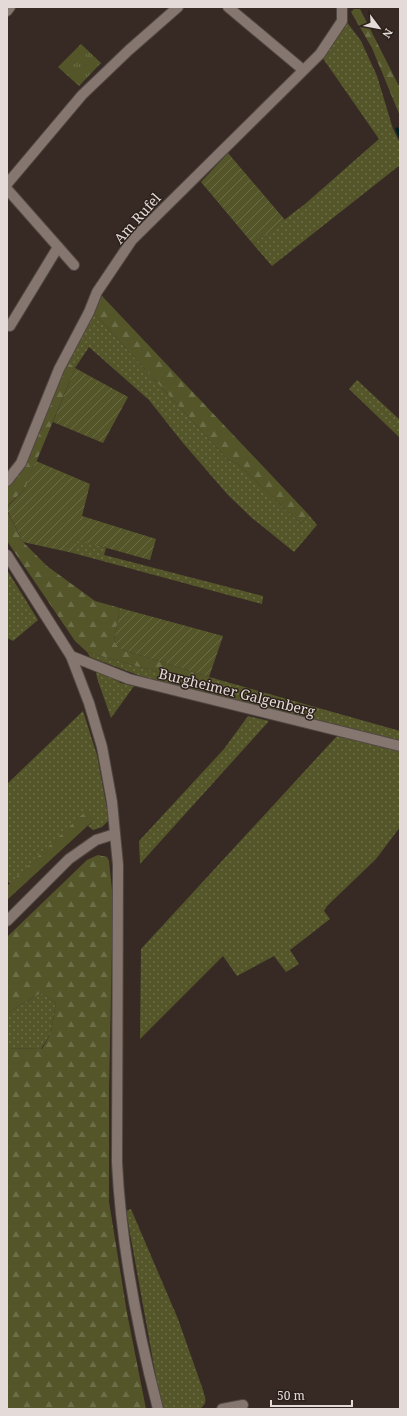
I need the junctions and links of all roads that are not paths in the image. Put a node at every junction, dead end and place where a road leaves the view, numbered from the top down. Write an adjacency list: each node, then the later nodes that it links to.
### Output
1 (10, 7): 4 (street)
2 (178, 7): 7 (street)
3 (228, 7): 6 (street)
4 (7, 11)
5 (343, 11): 6 (street, Am Rufel)
6 (302, 69): 12 (street, Am Rufel)
7 (7, 184)
8 (7, 189): 9 (street)
9 (58, 247): 10 (street); 11 (street)
10 (74, 265)
11 (10, 326)
12 (7, 481)
13 (7, 555): 14 (street)
14 (70, 656): 15 (street, Burgheimer Galgenberg); 16 (street)
15 (400, 746)
16 (115, 834): 17 (street); 19 (street)
17 (7, 921)
18 (243, 1406): 20 (street)
19 (158, 1409)
20 (222, 1409)

